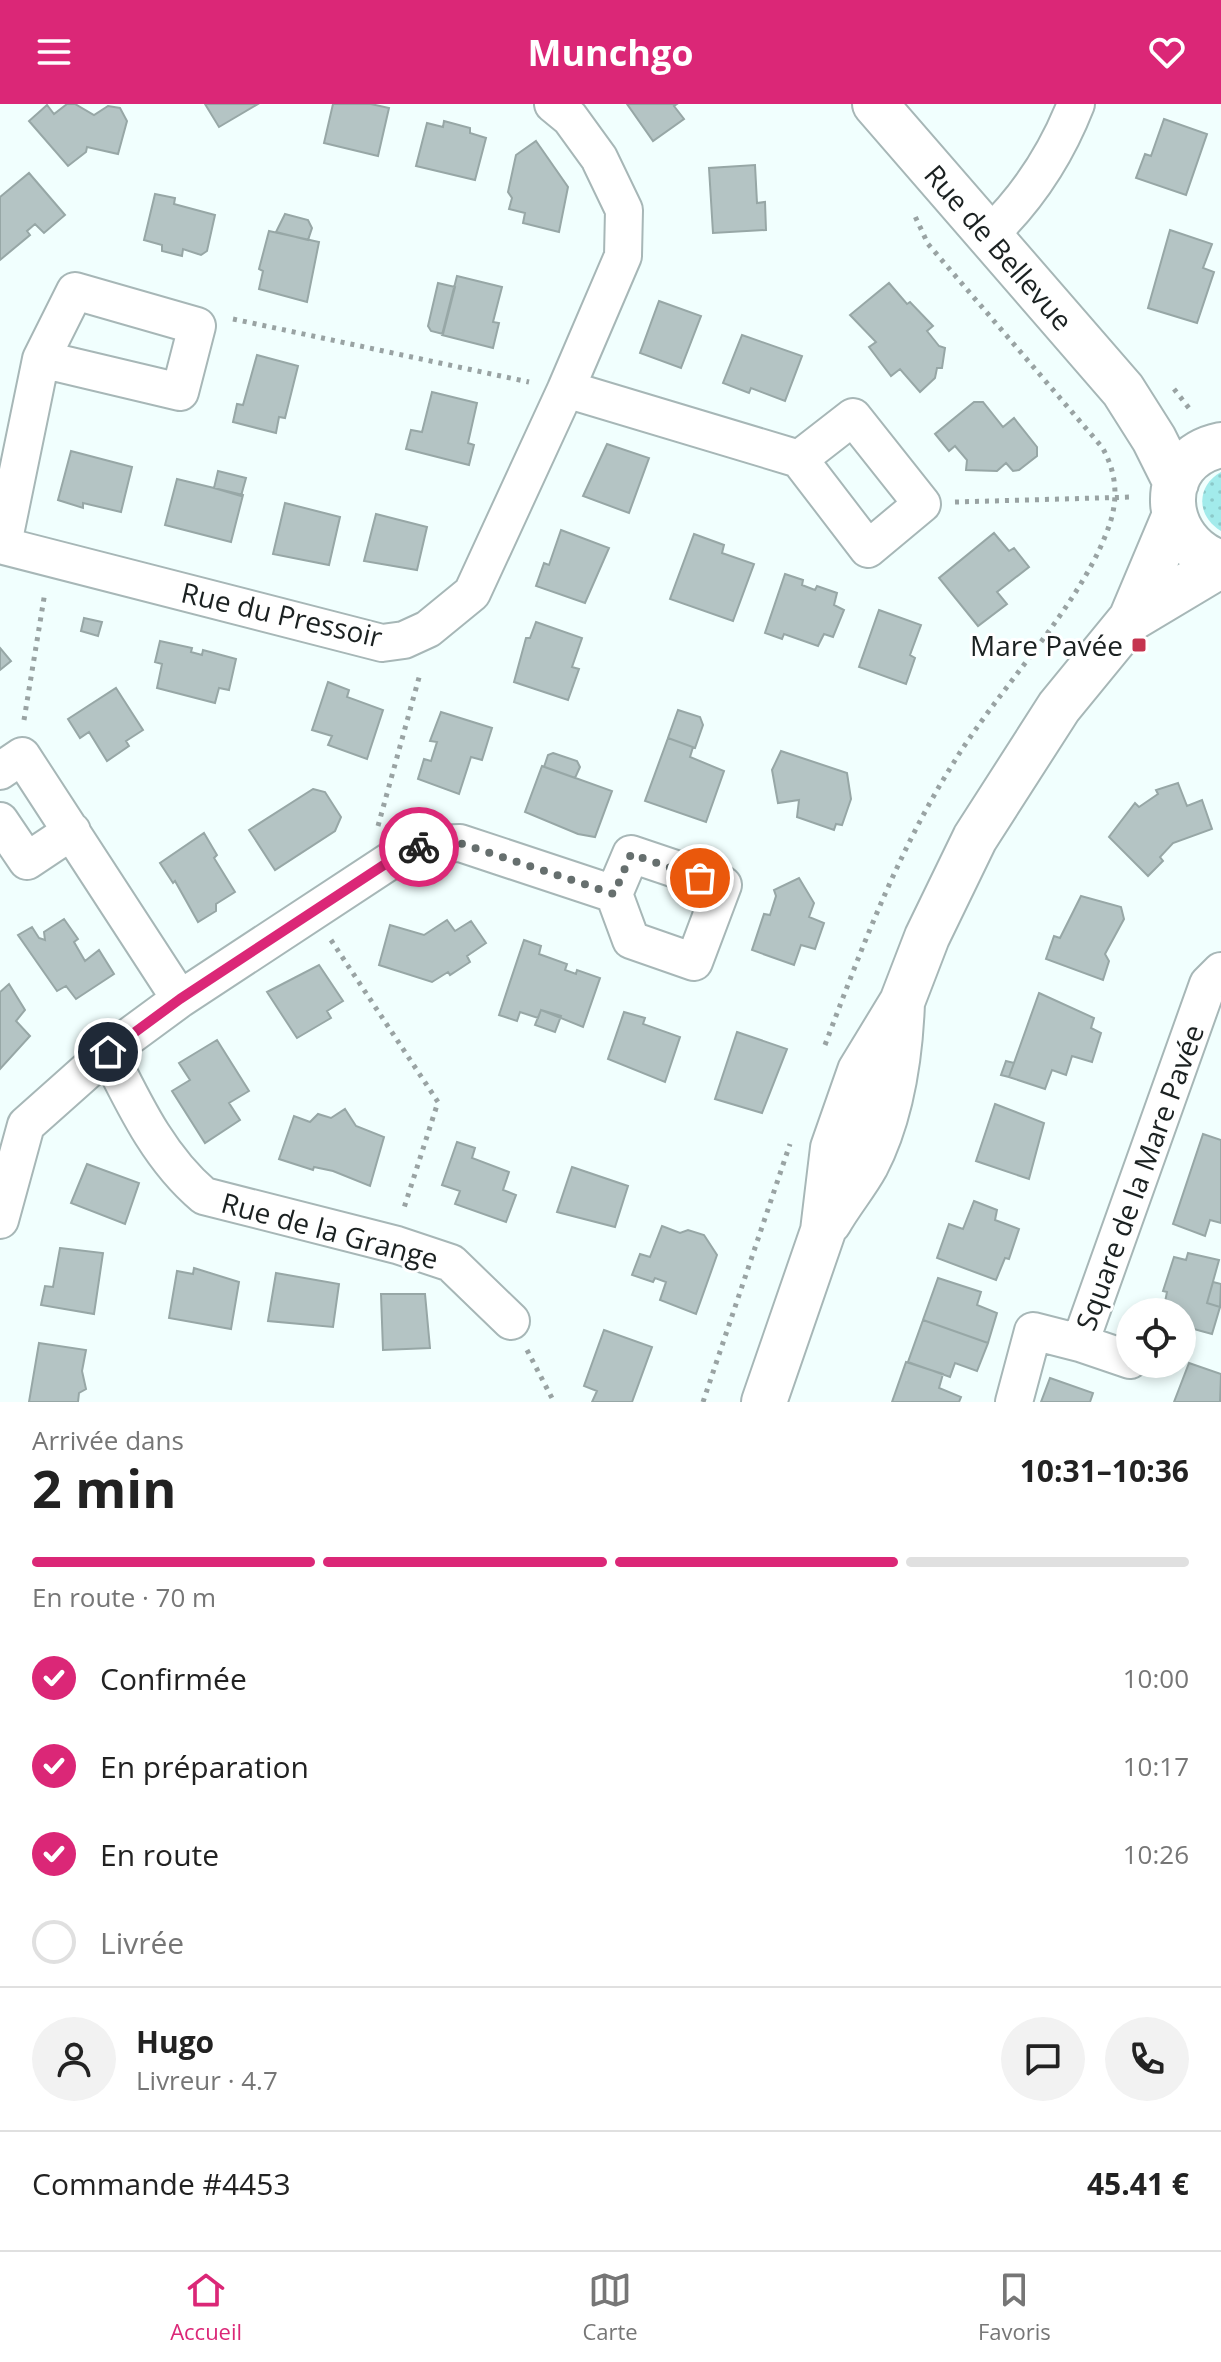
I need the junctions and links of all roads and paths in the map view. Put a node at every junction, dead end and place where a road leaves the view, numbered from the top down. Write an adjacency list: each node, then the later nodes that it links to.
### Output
1 (553, 104): 8 (street, Rue du Pressoir)
2 (875, 104): 5 (main road, Rue de Bellevue)
3 (1076, 104): 5 (street)
4 (912, 199): 12 (path)
5 (989, 235): 9 (main road, Rue de Bellevue)
6 (197, 326): 7 (street, Rue du Pressoir); 7 (street); 8 (path)
7 (41, 359): 15 (street, Rue du Pressoir)
8 (566, 389): 11 (street); 19 (street, Rue du Pressoir)
9 (1123, 390): 10 (main road, Rue de Bellevue); 13 (main road, Rue de Bellevue)
10 (1218, 446): 13 (main road)
11 (799, 459): 14 (street); 14 (street)
12 (1115, 496): 13 (path); 14 (path); 29 (path)
13 (1174, 500): 17 (main road, Rue de Bellevue); 18 (main road)
14 (922, 504)
15 (1, 544): 16 (street, Rue du Pressoir)
16 (52, 556): 19 (street, Rue du Pressoir); 20 (path)
17 (1221, 564): 18 (main road)
18 (1131, 619): 38 (main road)
19 (428, 629): 23 (path)
20 (11, 763): 22 (street)
21 (0, 821): 22 (street)
22 (72, 831): 27 (street)
23 (396, 857): 24 (street); 25 (street)
24 (614, 894)
25 (311, 914): 27 (street); 32 (path)
26 (1221, 971): 34 (street, Square de la Mare Pavée)
27 (180, 999): 28 (street)
28 (108, 1052): 31 (street); 32 (street, Rue de la Grange)
29 (822, 1054)
30 (795, 1128): 37 (path)
31 (0, 1220)
32 (397, 1245): 33 (street, Rue de la Grange)
33 (511, 1321): 36 (path)
34 (1080, 1343): 35 (street, Square de la Mare Pavée); 39 (street, Square de la Mare Pavée)
35 (1116, 1355)
36 (554, 1402)
37 (703, 1402)
38 (764, 1402)
39 (1014, 1402)

